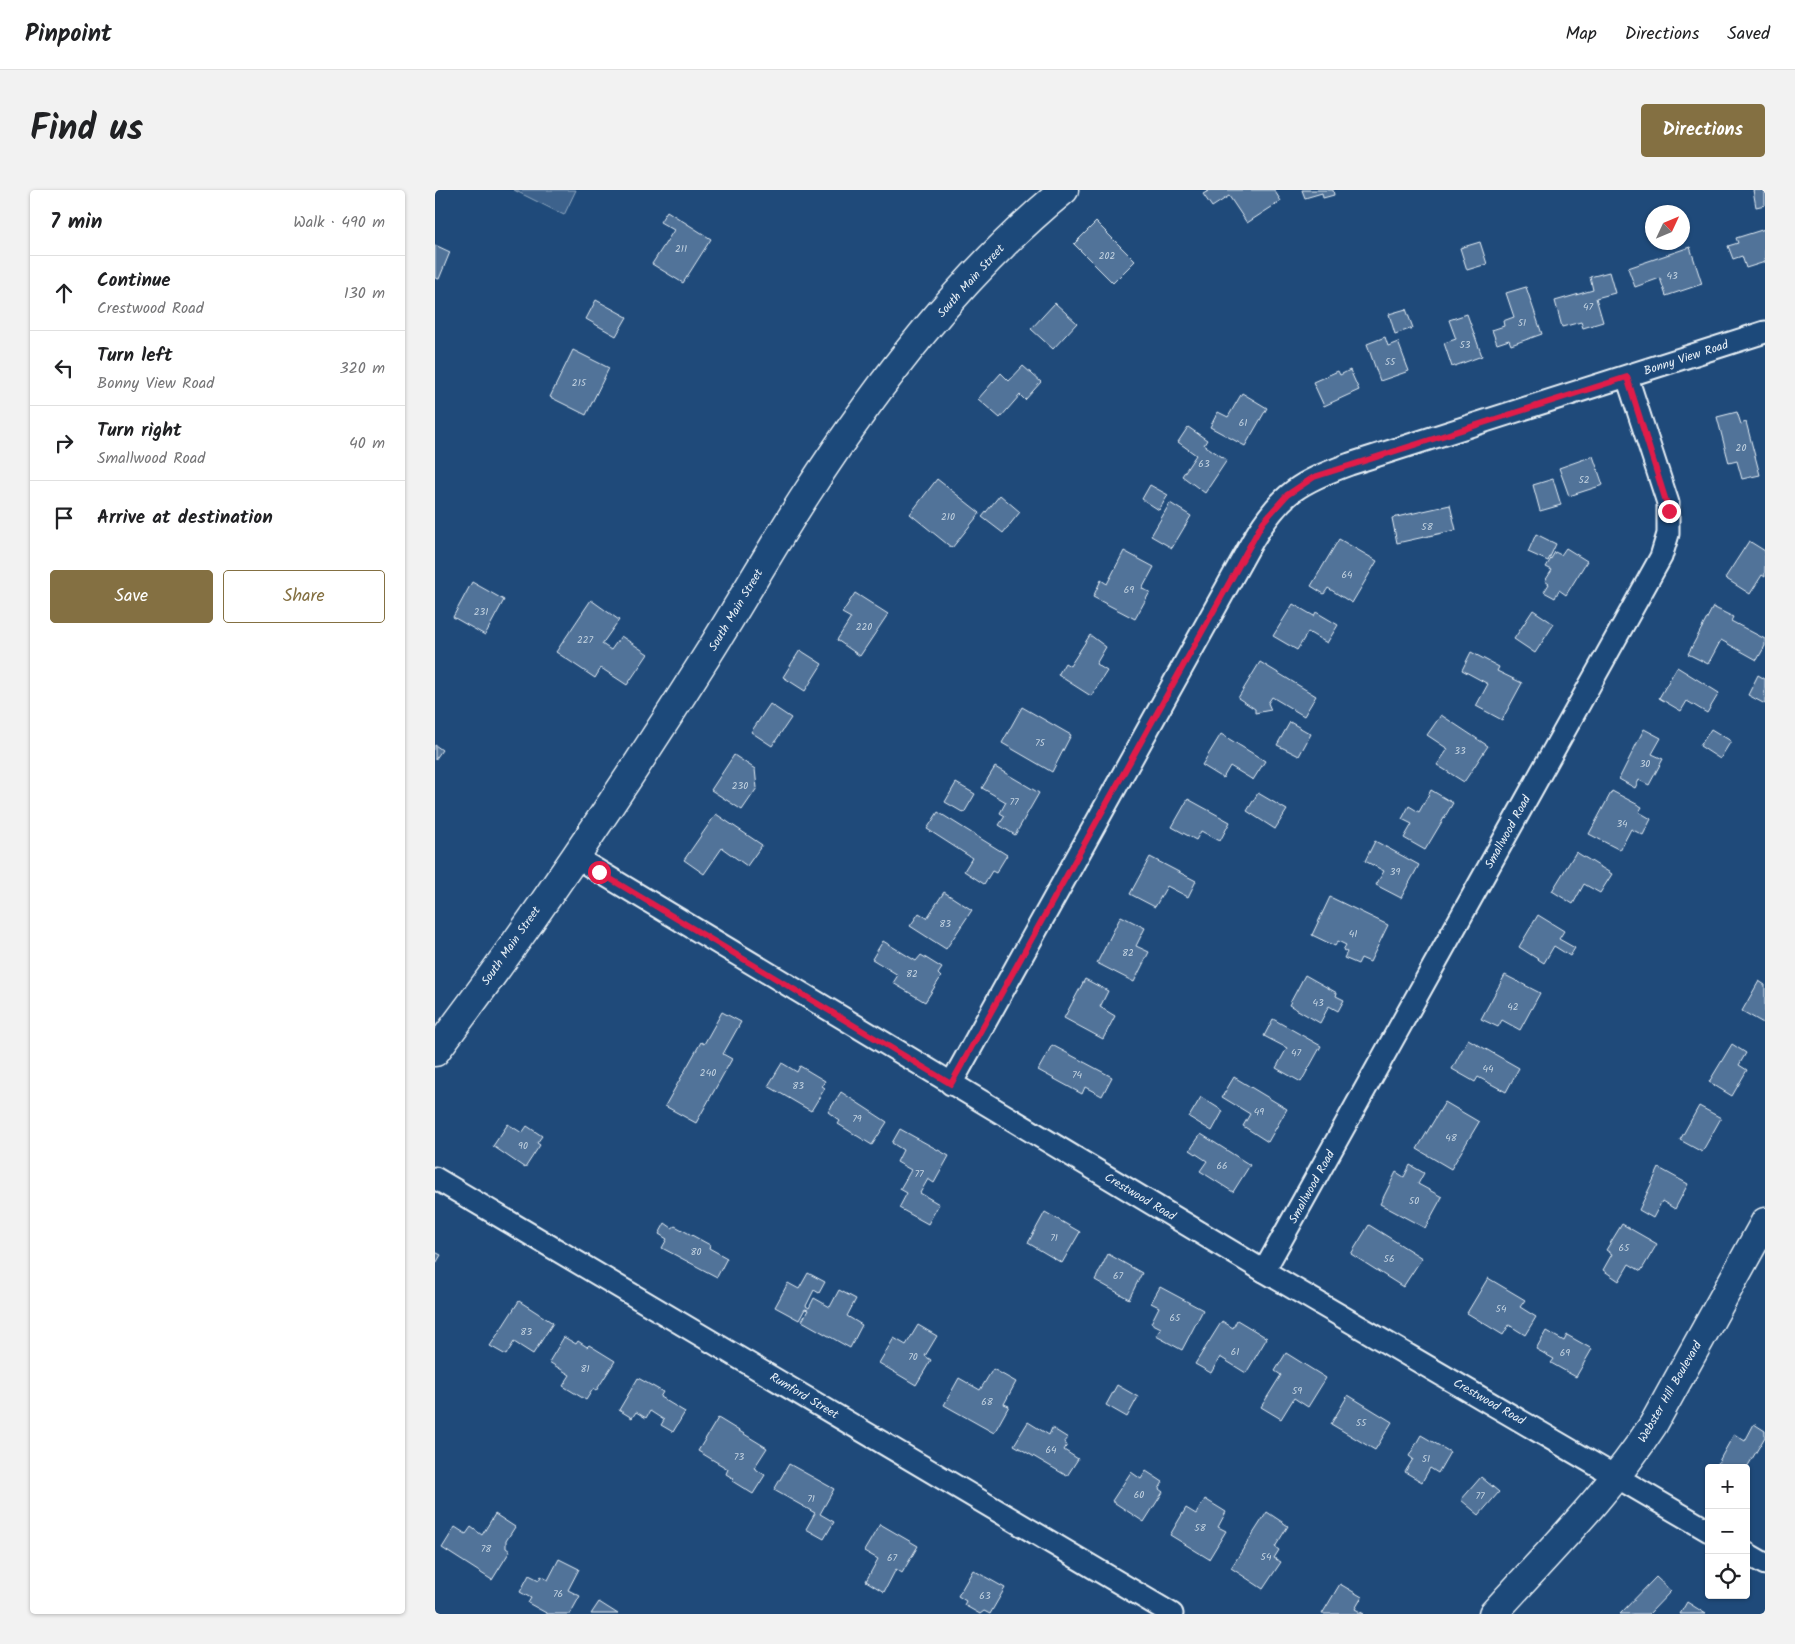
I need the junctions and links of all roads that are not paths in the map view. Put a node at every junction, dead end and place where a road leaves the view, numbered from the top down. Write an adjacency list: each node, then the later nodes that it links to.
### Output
1 (1064, 190): 4 (main road, South Main Street)
2 (1765, 332): 3 (street, Bonny View Road)
3 (1627, 377): 6 (street, Bonny View Road); 9 (street, Smallwood Road)
4 (575, 857): 5 (main road, South Main Street); 6 (street, Crestwood Road)
5 (435, 1052)
6 (951, 1084): 9 (street, Crestwood Road)
7 (435, 1178): 14 (street, Rumford Street)
8 (1765, 1222): 10 (main road, Webster Hill Boulevard)
9 (1264, 1271): 10 (street, Crestwood Road)
10 (1616, 1476): 11 (street, Crestwood Road); 15 (main road, Webster Hill Boulevard)
11 (1705, 1529)
12 (1748, 1554): 13 (street)
13 (1765, 1564)
14 (1172, 1614)
15 (1493, 1614)

